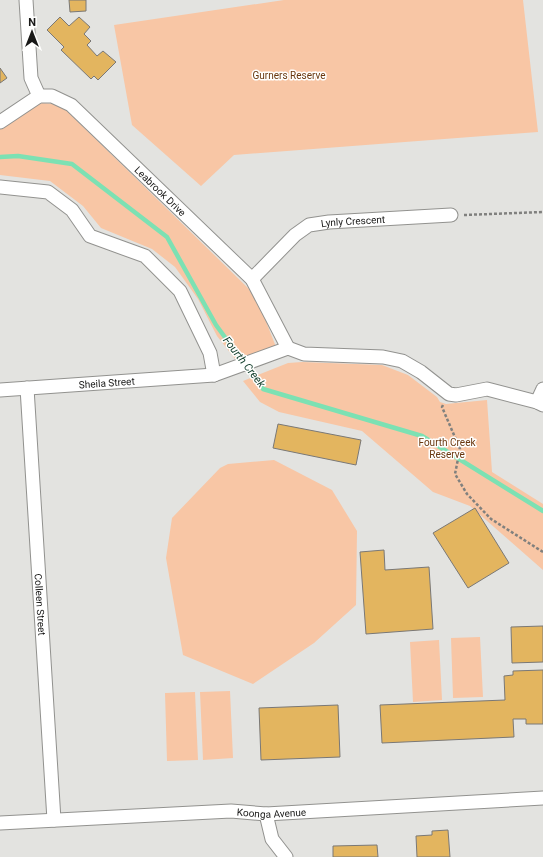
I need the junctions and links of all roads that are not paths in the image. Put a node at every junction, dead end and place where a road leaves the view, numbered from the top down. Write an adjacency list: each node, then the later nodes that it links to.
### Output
1 (26, 0): 2 (street)
2 (40, 96): 3 (street); 6 (street, Leabrook Drive)
3 (0, 122)
4 (0, 187): 8 (street)
5 (451, 216): 6 (street, Lynly Crescent)
6 (252, 279): 7 (street, Leabrook Drive)
7 (288, 348): 8 (street); 12 (street)
8 (214, 375): 9 (street, Sheila Street)
9 (27, 388): 11 (street, Sheila Street); 15 (street, Colleen Street)
10 (543, 389): 12 (street)
11 (0, 390)
12 (540, 404)
13 (543, 798): 14 (street, Koonga Avenue)
14 (266, 814): 15 (street, Koonga Avenue); 17 (street)
15 (54, 820): 16 (street, Koonga Avenue)
16 (0, 823)
17 (286, 857)

